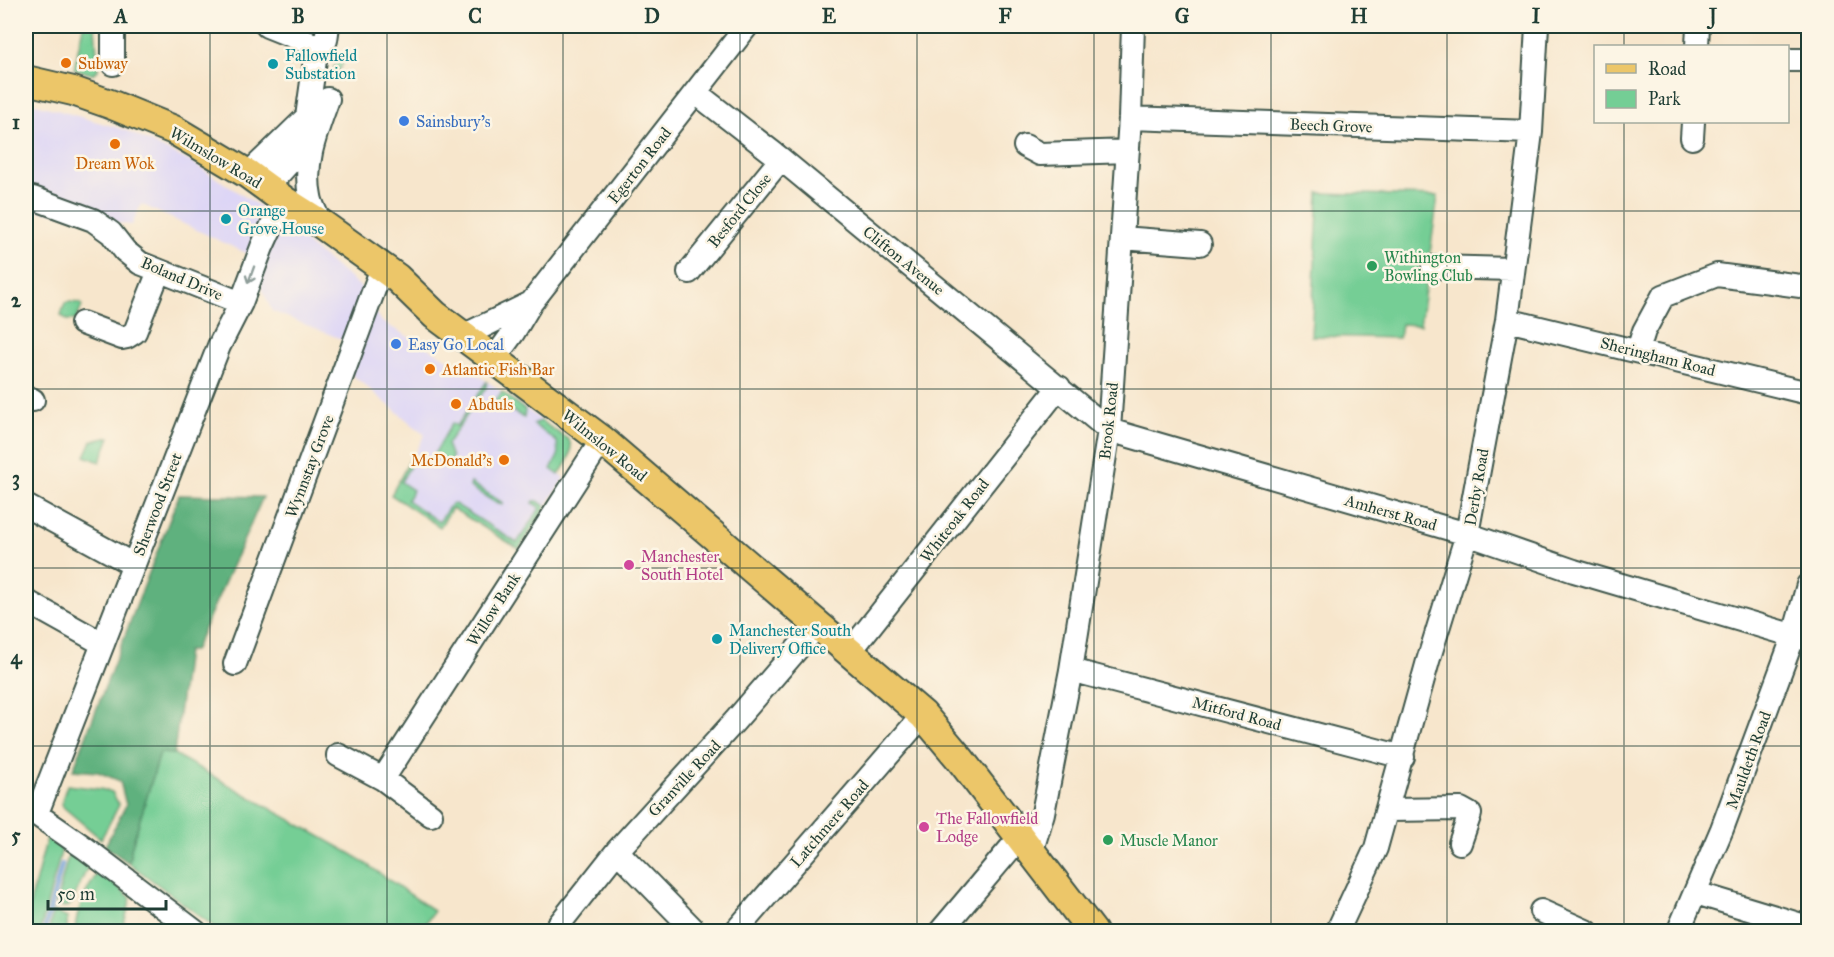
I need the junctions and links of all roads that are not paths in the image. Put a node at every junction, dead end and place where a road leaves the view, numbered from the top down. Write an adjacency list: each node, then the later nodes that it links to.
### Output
1 (113, 26): 12 (street)
2 (267, 26): 9 (street)
3 (328, 26): 9 (street)
4 (747, 26): 14 (street, Egerton Road)
5 (1133, 26): 17 (street, Brook Road)
6 (1537, 26): 18 (street, Derby Road)
7 (1698, 26): 8 (street)
8 (1696, 45)
9 (317, 46): 16 (street)
10 (1789, 60): 11 (street)
11 (1809, 60)
12 (113, 64)
13 (26, 80): 22 (main road, Wilmslow Road)
14 (696, 93): 21 (street, Clifton Avenue); 34 (street, Egerton Road)
15 (328, 99): 16 (street); 22 (street); 24 (street)
16 (307, 117): 22 (street)
17 (1130, 118): 18 (street, Beech Grove); 20 (street, Brook Road)
18 (1531, 132): 30 (street, Derby Road)
19 (1025, 146): 20 (street)
20 (1128, 151): 25 (street, Brook Road)
21 (781, 159): 27 (street, Besford Close); 40 (street, Clifton Avenue)
22 (257, 181): 24 (main road, Wilmslow Road)
23 (33, 198): 31 (street, Boland Drive)
24 (309, 216): 29 (main road, Wilmslow Road); 33 (street, Sherwood Street, one-way to 33)
25 (1122, 238): 26 (street); 42 (street, Brook Road)
26 (1200, 244)
27 (689, 261)
28 (1433, 267): 30 (street)
29 (382, 268): 37 (main road, Wilmslow Road); 53 (street, Wynnstay Grove)
30 (1513, 269): 35 (street, Derby Road)
31 (159, 272): 33 (street, Boland Drive); 36 (street)
32 (1809, 287): 38 (street)
33 (241, 303): 46 (street, Sherwood Street)
34 (531, 303): 37 (street, Egerton Road); 39 (street, Egerton Road)
35 (1506, 320): 38 (street, Sheringham Road); 45 (street, Derby Road)
36 (82, 323)
37 (463, 336): 39 (main road, Wilmslow Road)
38 (1638, 350): 41 (street, Sheringham Road)
39 (494, 359): 43 (main road, Wilmslow Road)
40 (1059, 387): 42 (street, Clifton Avenue); 52 (street, Whiteoak Road)
41 (1809, 393)
42 (1109, 430): 45 (street, Amherst Road); 54 (street, Brook Road)
43 (602, 440): 49 (main road, Wilmslow Road); 58 (street, Willow Bank)
44 (26, 506): 46 (street)
45 (1467, 534): 50 (street, Amherst Road); 57 (street, Derby Road)
46 (134, 565): 51 (street, Sherwood Street)
47 (1809, 585): 50 (street, Mauldeth Road)
48 (26, 601): 51 (street)
49 (817, 626): 52 (main road, Wilmslow Road); 64 (street, Granville Road)
50 (1801, 637): 65 (street, Mauldeth Road)
51 (103, 644): 59 (street, Sherwood Street)
52 (849, 653): 55 (main road, Wilmslow Road)
53 (235, 664)
54 (1071, 670): 57 (street, Mitford Road); 62 (street, Brook Road)
55 (923, 715): 62 (main road, Wilmslow Road); 71 (street, Latchmere Road)
56 (338, 755): 58 (street)
57 (1403, 757): 60 (street, Derby Road)
58 (383, 779): 61 (street)
59 (31, 810): 68 (street)
60 (1389, 810): 63 (street); 74 (street, Derby Road)
61 (431, 815)
62 (1026, 843): 72 (street); 73 (main road, Wilmslow Road)
63 (1460, 843)
64 (617, 851): 69 (street, Granville Road); 70 (street)
65 (1696, 893): 67 (street); 76 (street, Mauldeth Road)
66 (1541, 911): 75 (street)
67 (1809, 927)
68 (196, 932)
69 (553, 932)
70 (696, 932)
71 (735, 932)
72 (940, 932)
73 (1093, 932)
74 (1337, 932)
75 (1588, 932)
76 (1678, 932)

